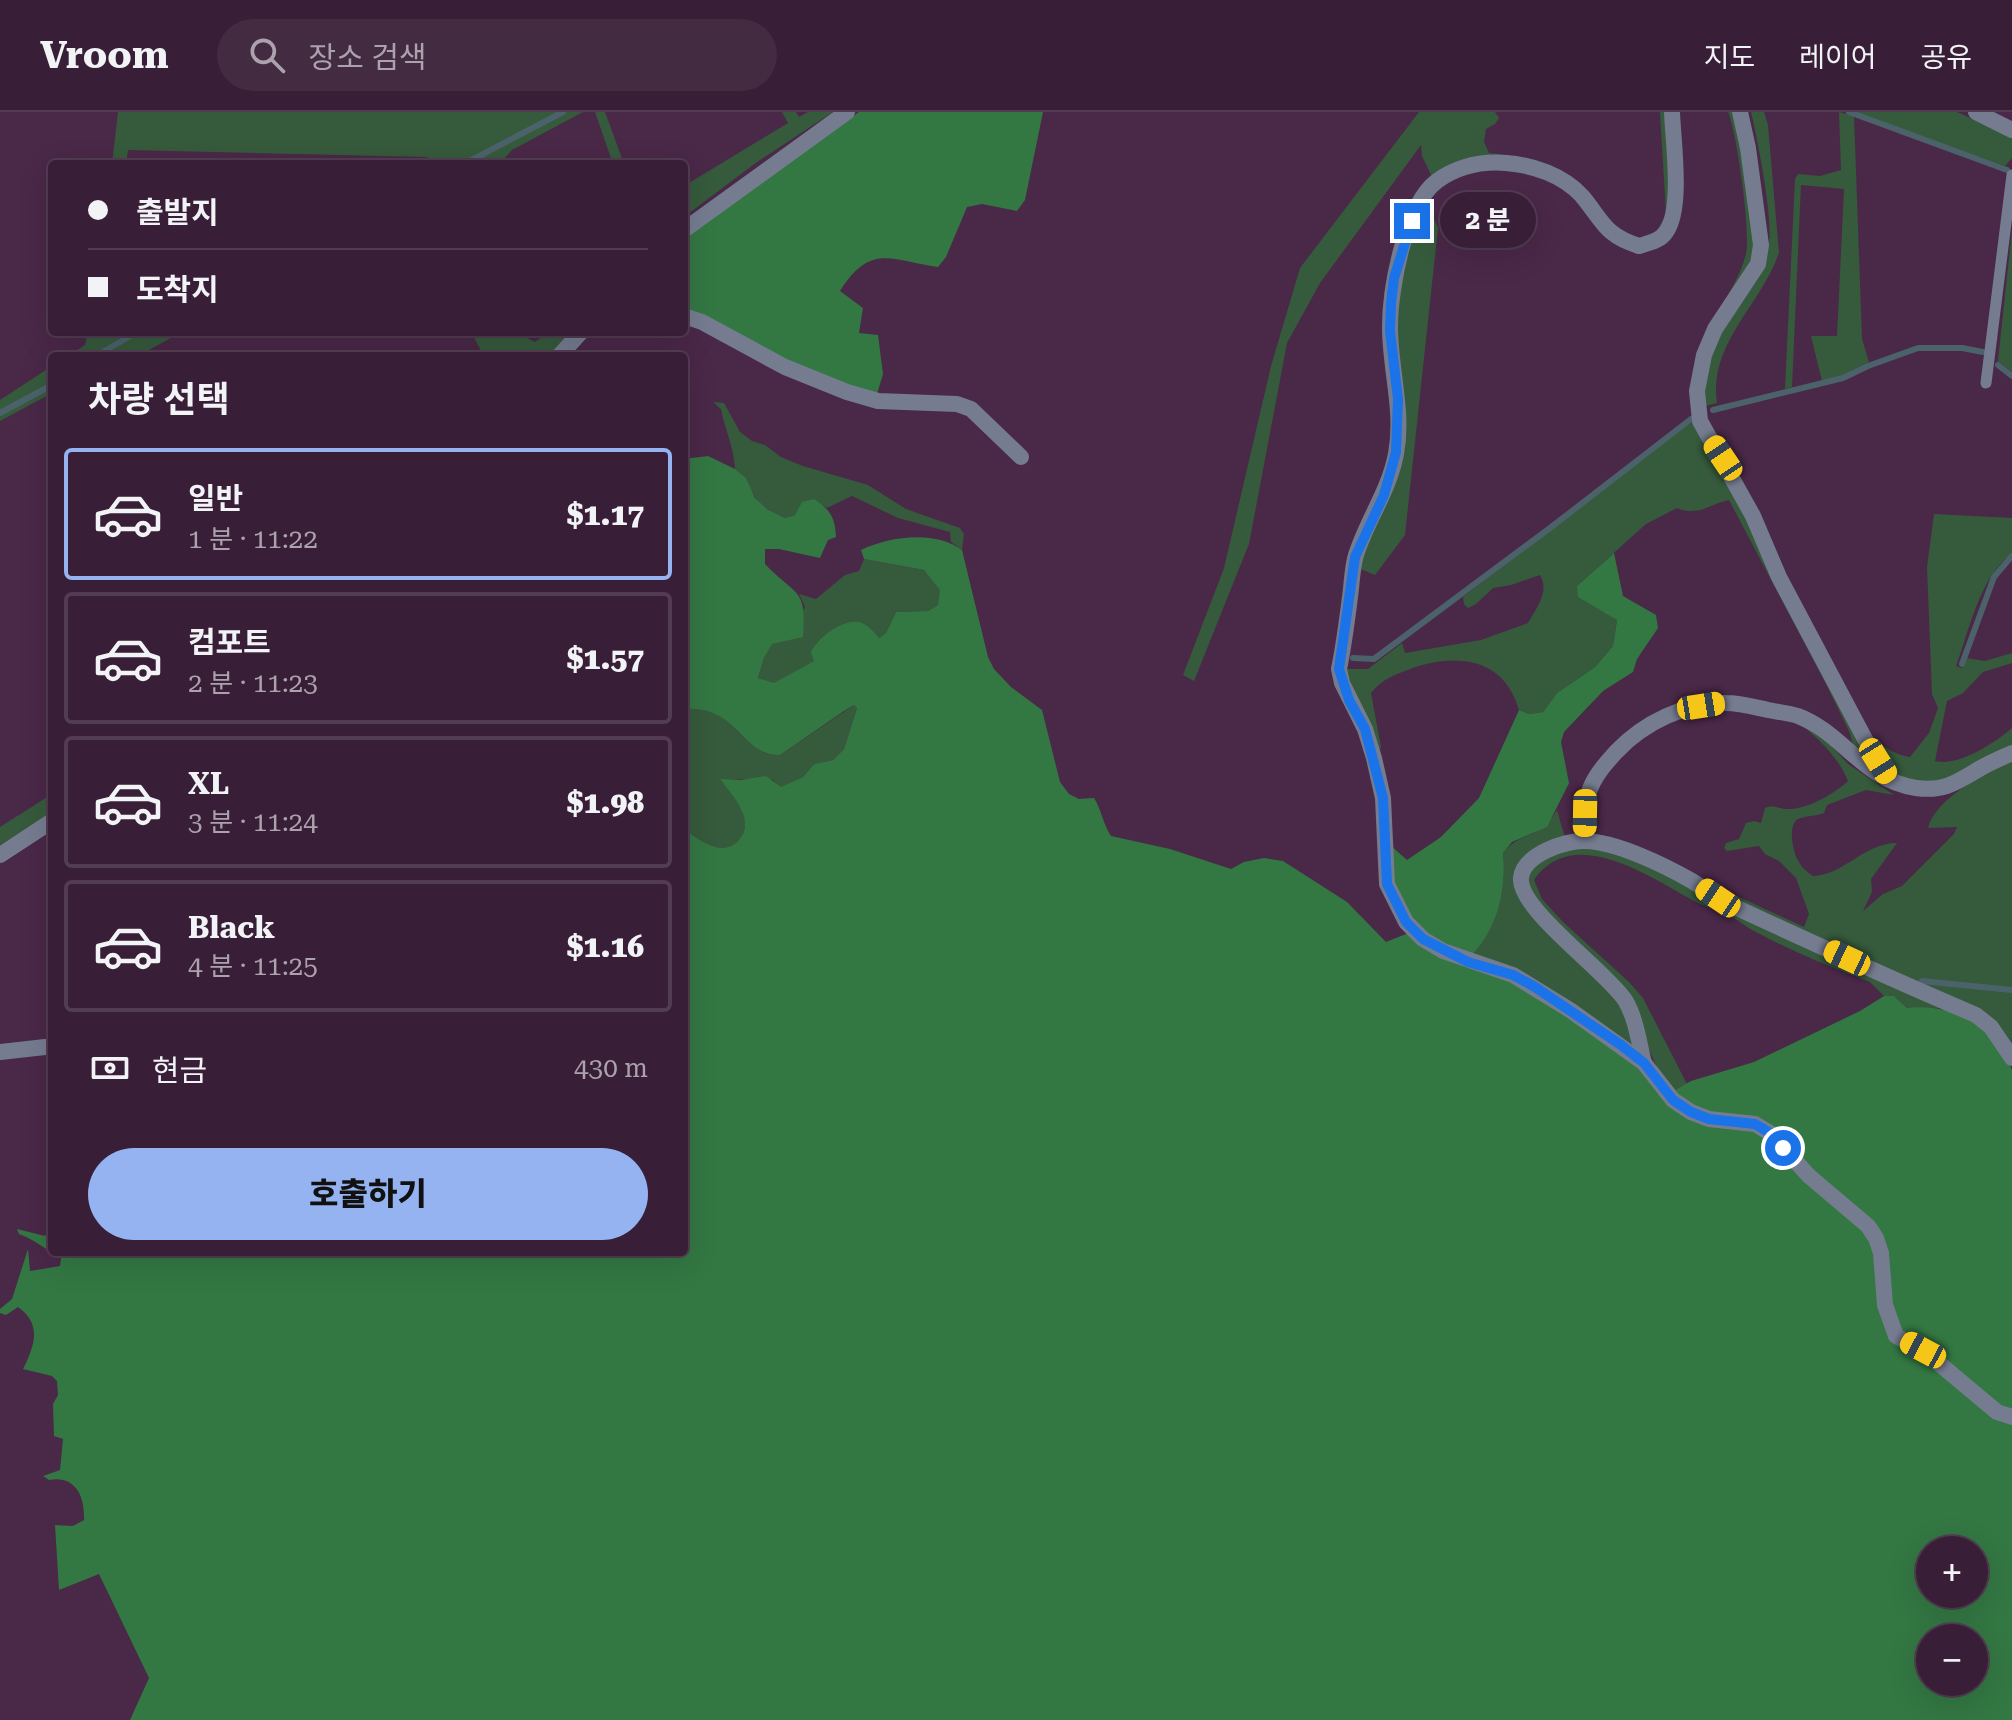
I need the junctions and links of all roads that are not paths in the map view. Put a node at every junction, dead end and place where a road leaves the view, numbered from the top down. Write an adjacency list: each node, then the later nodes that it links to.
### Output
1 (847, 112): 7 (street)
2 (1672, 112): 21 (street)
3 (1740, 112): 14 (street)
4 (1976, 112): 5 (street)
5 (2012, 130)
6 (2012, 175): 11 (lane)
7 (688, 227)
8 (688, 317): 12 (street)
9 (577, 336): 10 (street)
10 (563, 352)
11 (1986, 383)
12 (1021, 457)
13 (2012, 753): 14 (street)
14 (1890, 779): 16 (street)
15 (48, 824): 17 (street)
16 (1585, 841): 20 (street); 21 (street)
17 (0, 855)
18 (45, 1047): 19 (street)
19 (0, 1052)
20 (2012, 1058)
21 (1644, 1063): 22 (street)
22 (2012, 1417)

